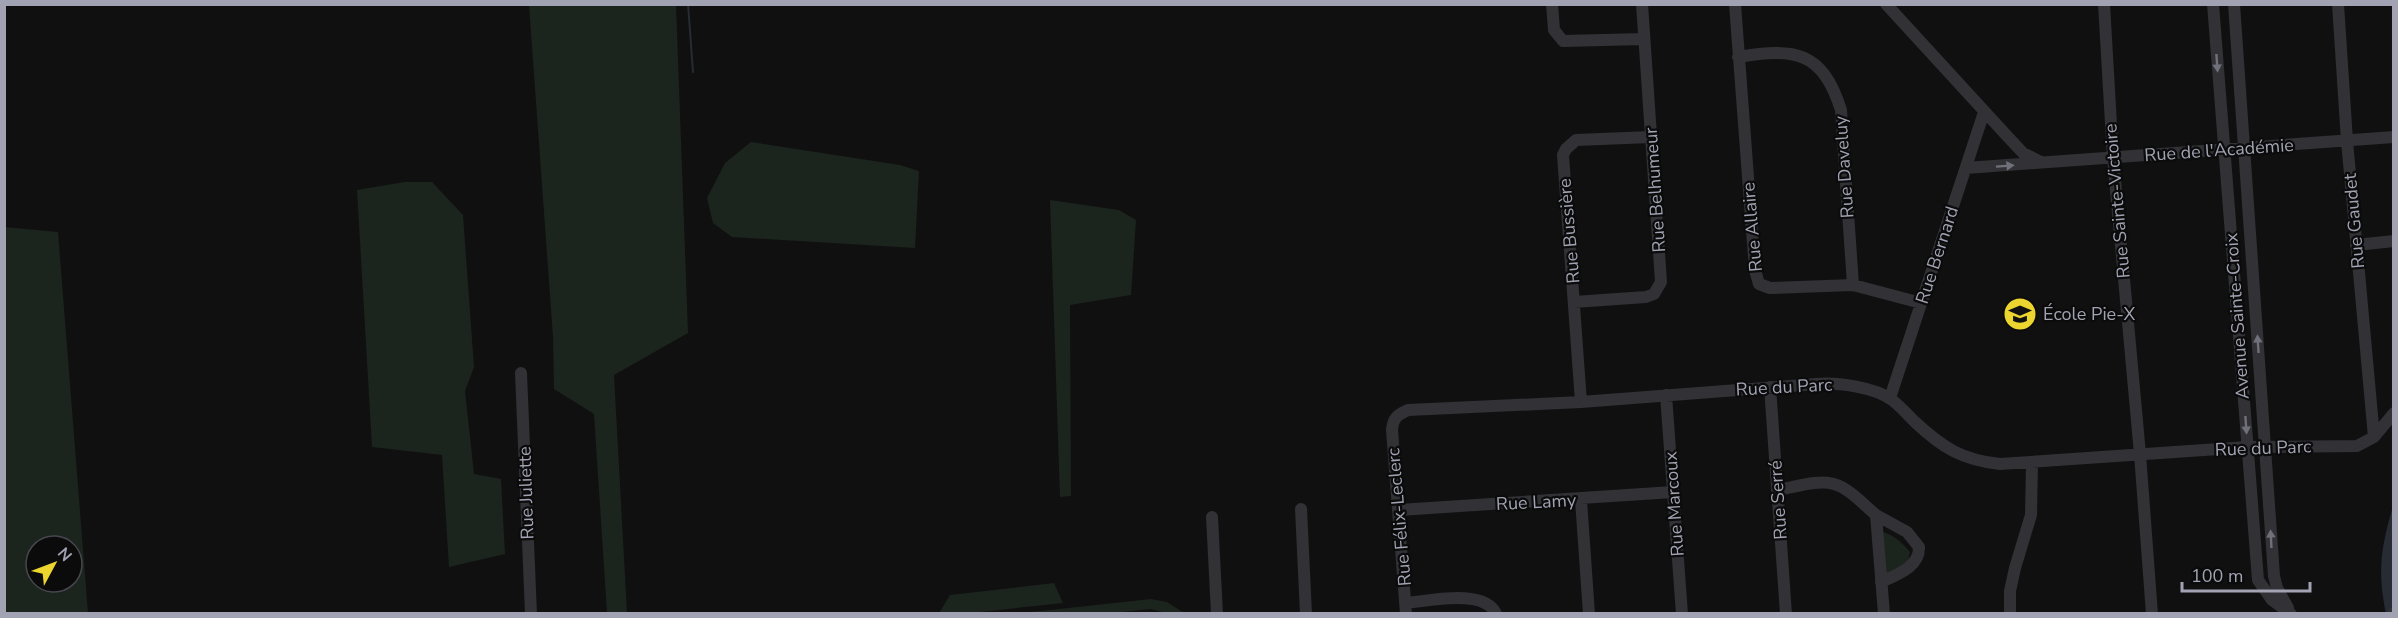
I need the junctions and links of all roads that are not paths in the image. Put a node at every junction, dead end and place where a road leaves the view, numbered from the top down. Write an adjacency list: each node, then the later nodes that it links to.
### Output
1 (1552, 4): 9 (street)
2 (1642, 4): 9 (street, Rue Belhumeur)
3 (1735, 4): 10 (street, Rue Allaire)
4 (1886, 4): 11 (street)
5 (2104, 4): 17 (street, Rue Sainte-Victoire)
6 (2213, 4): 16 (street, Avenue Sainte-Croix, one-way to 16)
7 (2234, 4): 15 (street, Avenue Sainte-Croix)
8 (2338, 4): 14 (street, Rue Gaudet)
9 (1643, 39): 12 (street, Rue Belhumeur)
10 (1738, 57): 22 (street, Rue Daveluy); 22 (street, Rue Allaire)
11 (1984, 112): 18 (street); 19 (street, Rue Bernard)
12 (1651, 137): 23 (street, Rue Belhumeur); 23 (street, Rue Bussière)
13 (2394, 137): 14 (street, Rue de l'Académie)
14 (2347, 141): 15 (street, Rue de l'Académie); 21 (street, Rue Gaudet)
15 (2244, 148): 16 (street, Rue de l'Académie); 34 (street, Avenue Sainte-Croix, one-way to 15)
16 (2224, 150): 17 (street, Rue de l'Académie); 33 (street, Avenue Sainte-Croix, one-way to 33)
17 (2113, 158): 18 (street, Rue de l'Académie); 35 (street, Rue Sainte-Victoire)
18 (2044, 163): 19 (street, Rue de l'Académie, one-way to 18)
19 (1966, 168): 24 (street, Rue Bernard)
20 (2394, 241): 21 (street)
21 (2356, 245): 32 (street, Rue Gaudet)
22 (1853, 285): 24 (street, Rue Allaire)
23 (1574, 302): 29 (street, Rue Bussière)
24 (1921, 303): 28 (street, Rue Bernard)
25 (521, 373): 46 (street, Rue Juliette)
26 (1770, 387): 27 (street, Rue du Parc); 28 (street, Rue du Parc); 37 (street, Rue Serré)
27 (1666, 395): 29 (street, Rue du Parc); 38 (street, Rue Marcoux)
28 (1890, 398): 36 (street, Rue du Parc)
29 (1581, 402): 31 (street, Rue du Parc)
30 (2394, 413): 32 (street)
31 (1393, 420): 41 (street, Rue Félix-Leclerc)
32 (2374, 437): 34 (street, Rue du Parc)
33 (2248, 447): 34 (street, Rue du Parc); 35 (street, Rue du Parc); 56 (street, Avenue Sainte-Croix)
34 (2266, 447): 56 (street, Avenue Sainte-Croix, one-way to 34)
35 (2140, 454): 36 (street, Rue du Parc); 55 (street, Rue Sainte-Victoire)
36 (2032, 463): 54 (street)
37 (1777, 490): 42 (street); 52 (street, Rue Serré)
38 (1673, 492): 39 (street, Rue Lamy); 51 (street, Rue Marcoux)
39 (1581, 500): 41 (street, Rue Lamy); 50 (street)
40 (1301, 509): 48 (street)
41 (1399, 510): 45 (street, Rue Félix-Leclerc)
42 (1876, 515): 44 (street); 44 (street)
43 (1212, 517): 47 (street)
44 (1881, 582): 53 (street)
45 (1406, 608): 49 (street)
46 (531, 614)
47 (1217, 614)
48 (1306, 614)
49 (1496, 614)
50 (1589, 614)
51 (1682, 614)
52 (1786, 614)
53 (1884, 614)
54 (2010, 614)
55 (2152, 614)
56 (2292, 614)

